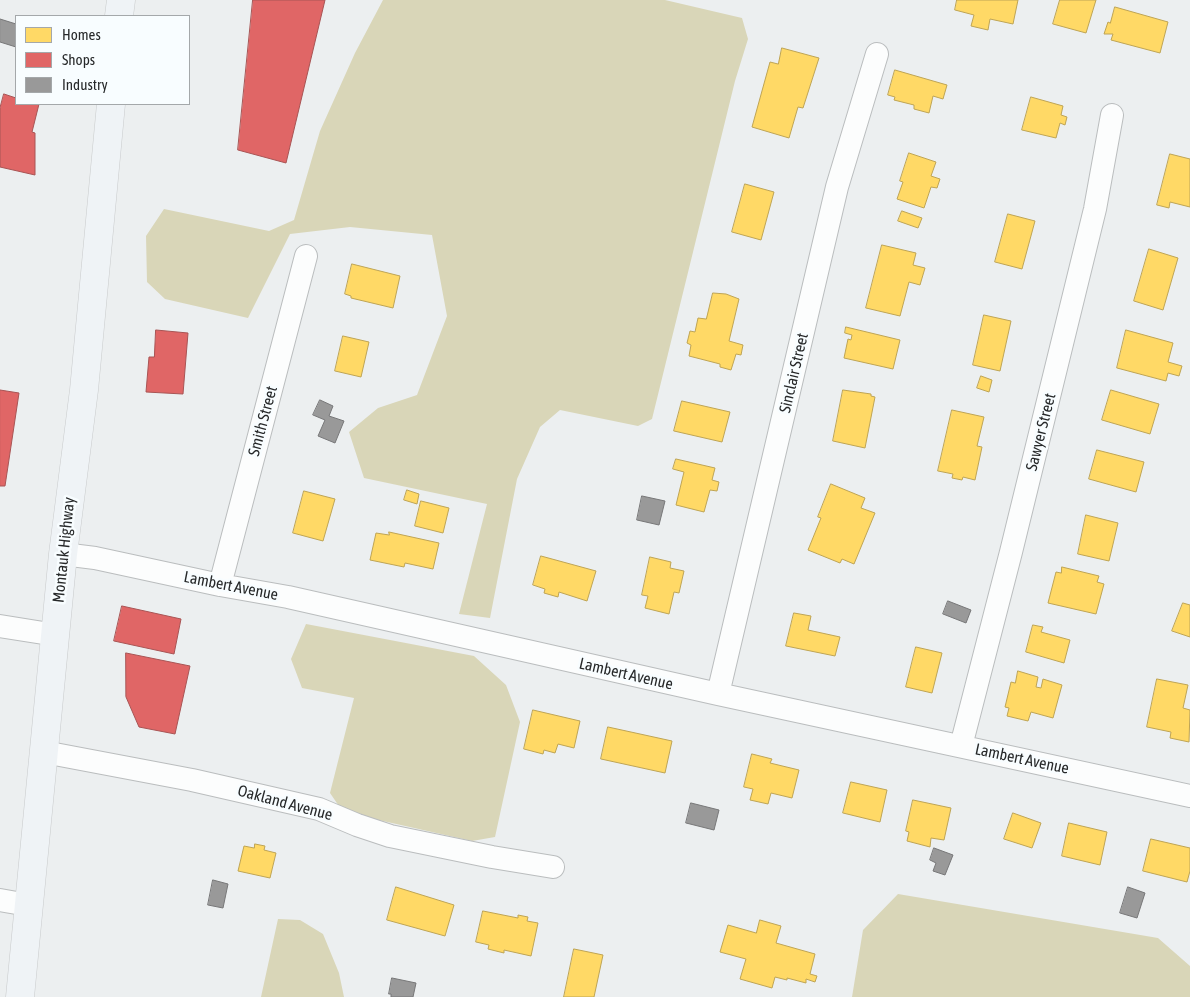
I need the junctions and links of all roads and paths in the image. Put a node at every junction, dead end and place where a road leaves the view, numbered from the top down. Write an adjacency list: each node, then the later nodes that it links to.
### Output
1 (121, 0): 2 (main road)
2 (119, 15)
3 (876, 54): 11 (street, Sinclair Street)
4 (111, 105): 7 (main road, Montauk Highway)
5 (1112, 116): 12 (street, Sawyer Street)
6 (306, 256): 8 (street, Smith Street)
7 (62, 554): 8 (street, Lambert Avenue); 10 (main road, Montauk Highway)
8 (220, 585): 11 (street, Lambert Avenue)
9 (0, 626): 10 (street)
10 (56, 635): 13 (main road, Montauk Highway)
11 (718, 694): 12 (street, Lambert Avenue)
12 (961, 746): 14 (street, Lambert Avenue)
13 (44, 752): 15 (street, Oakland Avenue); 17 (main road, Montauk Highway)
14 (1190, 796)
15 (553, 867)
16 (0, 900): 17 (street)
17 (28, 905): 18 (main road, Montauk Highway)
18 (20, 997)

